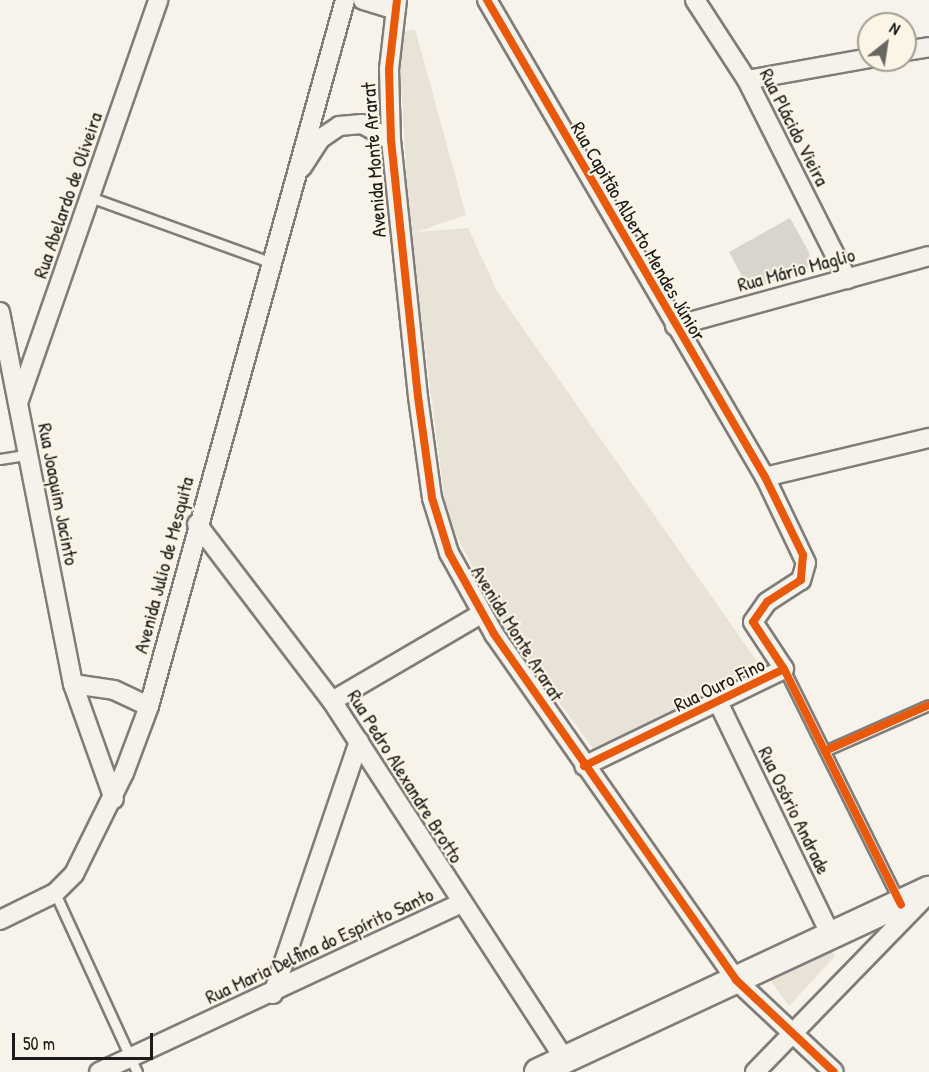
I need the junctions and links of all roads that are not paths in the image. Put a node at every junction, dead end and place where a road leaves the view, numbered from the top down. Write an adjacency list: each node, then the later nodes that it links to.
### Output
1 (158, 0): 11 (street, Rua Abelardo de Oliveira)
2 (345, 0): 10 (street, Avenida Julio de Mesquita)
3 (363, 0): 6 (street)
4 (487, 0): 16 (street, Rua Capitão Alberto Mendes Júnior)
5 (695, 0): 8 (street, Rua Plácido Vieira)
6 (396, 5): 9 (street, Avenida Monte Ararat)
7 (857, 60): 8 (street)
8 (747, 80): 14 (street, Rua Plácido Vieira)
9 (391, 140): 10 (street, Avenida Julio de Mesquita); 23 (street, Avenida Monte Ararat)
10 (298, 174): 13 (street, Avenida Julio de Mesquita)
11 (90, 197): 13 (lane); 17 (street, Rua Abelardo de Oliveira)
12 (929, 256): 14 (street, Rua Mário Maglio)
13 (272, 263): 22 (street, Avenida Julio de Mesquita)
14 (847, 279): 16 (street, Rua Mário Maglio)
15 (0, 312): 17 (street, Rua Joaquim Jacinto)
16 (675, 326): 21 (street, Rua Capitão Alberto Mendes Júnior)
17 (17, 405): 19 (street, Rua Joaquim Jacinto)
18 (929, 438): 21 (street)
19 (30, 454): 20 (lane); 25 (street, Rua Joaquim Jacinto)
20 (0, 459)
21 (765, 477): 24 (street, Rua Ouro Fino)
22 (197, 524): 26 (street, Rua Pedro Alexandre Brotto); 29 (street, Avenida Julio de Mesquita)
23 (481, 614): 26 (street); 32 (street, Avenida Monte Ararat)
24 (784, 669): 27 (street, Rua Ouro Fino); 31 (lane)
25 (73, 684): 29 (street); 33 (street, Rua Joaquim Jacinto)
26 (332, 700): 30 (street, Rua Pedro Alexandre Brotto)
27 (719, 704): 32 (street, Rua Ouro Fino); 39 (street, Rua Osório Andrade)
28 (929, 705): 31 (lane)
29 (149, 706): 33 (street, Avenida Julio de Mesquita)
30 (358, 741): 36 (street, Rua Pedro Alexandre Brotto); 41 (street)
31 (827, 750): 37 (lane)
32 (584, 766): 40 (street, Avenida Monte Ararat)
33 (114, 799): 35 (street, Avenida Julio de Mesquita)
34 (929, 891): 37 (street); 42 (street)
35 (55, 893): 38 (street, Avenida Julio de Mesquita); 44 (lane)
36 (460, 904): 41 (street, Rua Maria Delfina do Espírito Santo); 43 (street, Rua Pedro Alexandre Brotto)
37 (902, 905): 39 (street)
38 (0, 920)
39 (831, 936): 40 (street)
40 (736, 981): 42 (street, Avenida Monte Ararat); 43 (street)
41 (273, 994): 44 (street, Rua Maria Delfina do Espírito Santo)
42 (794, 1036): 47 (street); 48 (street, Avenida Monte Ararat)
43 (565, 1060): 46 (street)
44 (133, 1065): 45 (street, Rua Maria Delfina do Espírito Santo)
45 (99, 1072)
46 (538, 1072)
47 (755, 1072)
48 (834, 1072)

